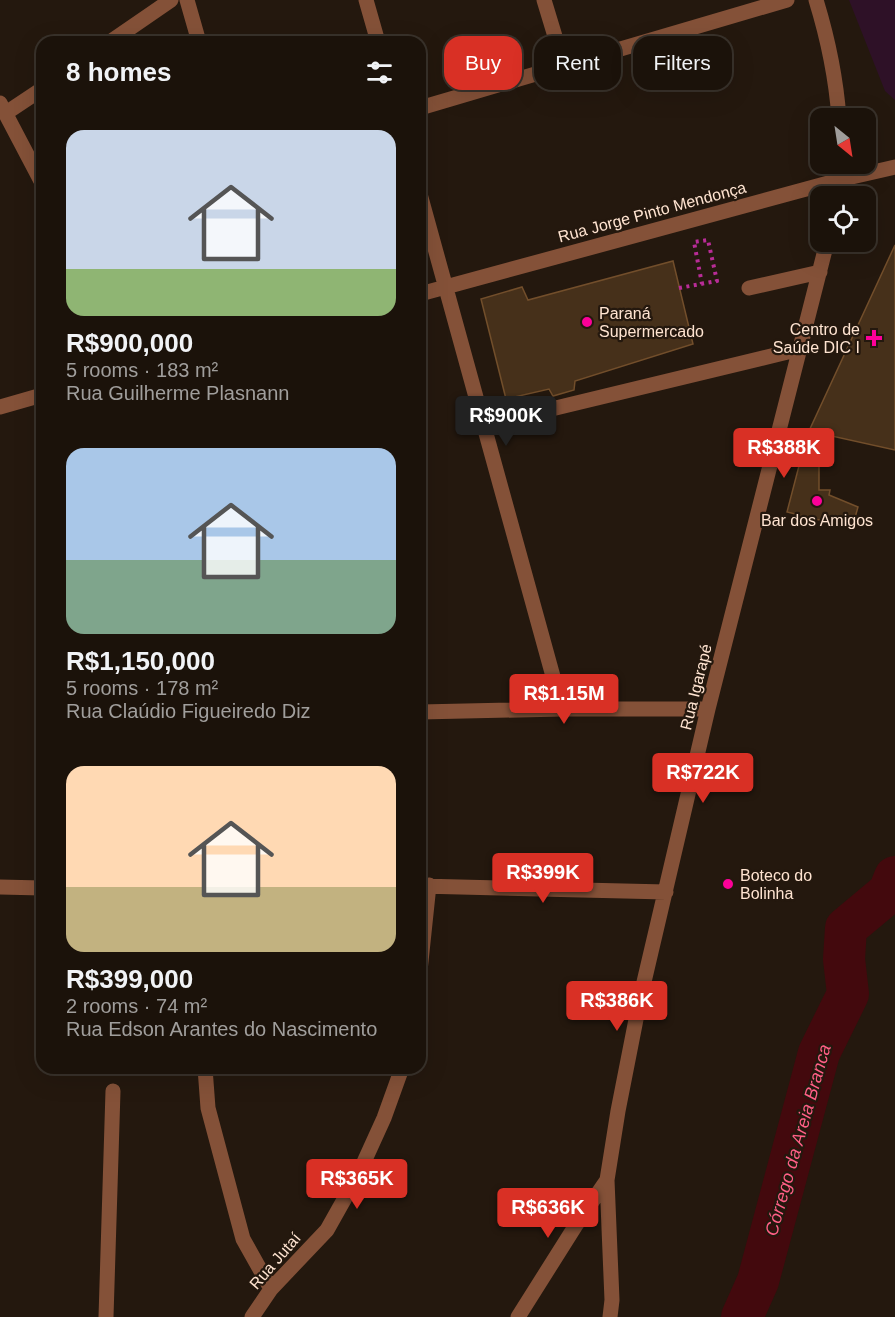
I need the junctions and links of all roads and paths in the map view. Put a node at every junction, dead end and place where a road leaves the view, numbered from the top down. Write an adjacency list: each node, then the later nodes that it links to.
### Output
1 (171, 0): 7 (street)
2 (187, 0): 8 (street)
3 (366, 0): 9 (street)
4 (544, 0): 10 (street)
5 (787, 0): 11 (street)
6 (816, 0): 16 (street)
7 (119, 36)
8 (197, 36)
9 (376, 36)
10 (555, 36)
11 (621, 49)
12 (534, 75): 14 (street)
13 (36, 92): 15 (street)
14 (426, 106)
15 (3, 108): 19 (street)
16 (838, 108)
17 (895, 167): 18 (street, Rua Jorge Pinto Mendonça)
18 (876, 168)
19 (36, 171)
20 (832, 174): 25 (street, Rua Jorge Pinto Mendonça)
21 (426, 217): 25 (street)
22 (825, 252): 23 (street, Rua Igarapé)
23 (820, 272): 27 (street); 29 (street, Rua Igarapé)
24 (702, 284): 24 (path); 26 (path)
25 (444, 287): 28 (street, Rua Jorge Pinto Mendonça); 33 (street)
26 (679, 288)
27 (749, 288)
28 (426, 292)
29 (800, 349): 32 (street); 34 (street, Rua Igarapé)
30 (36, 397): 31 (street)
31 (0, 407)
32 (535, 413)
33 (562, 709): 34 (street); 35 (street)
34 (708, 709): 39 (street, Rua Igarapé)
35 (426, 712)
36 (426, 885): 39 (street)
37 (0, 887): 38 (street)
38 (36, 888)
39 (666, 892): 43 (street, Rua Igarapé)
40 (205, 1074): 44 (street)
41 (400, 1074): 44 (street, Rua Jutaí)
42 (114, 1091): 45 (street)
43 (608, 1180): 47 (street, Rua Igarapé); 48 (street, Rua Igarapé)
44 (271, 1288): 46 (street, Rua Jutaí)
45 (106, 1317)
46 (252, 1317)
47 (518, 1317)
48 (610, 1317)

